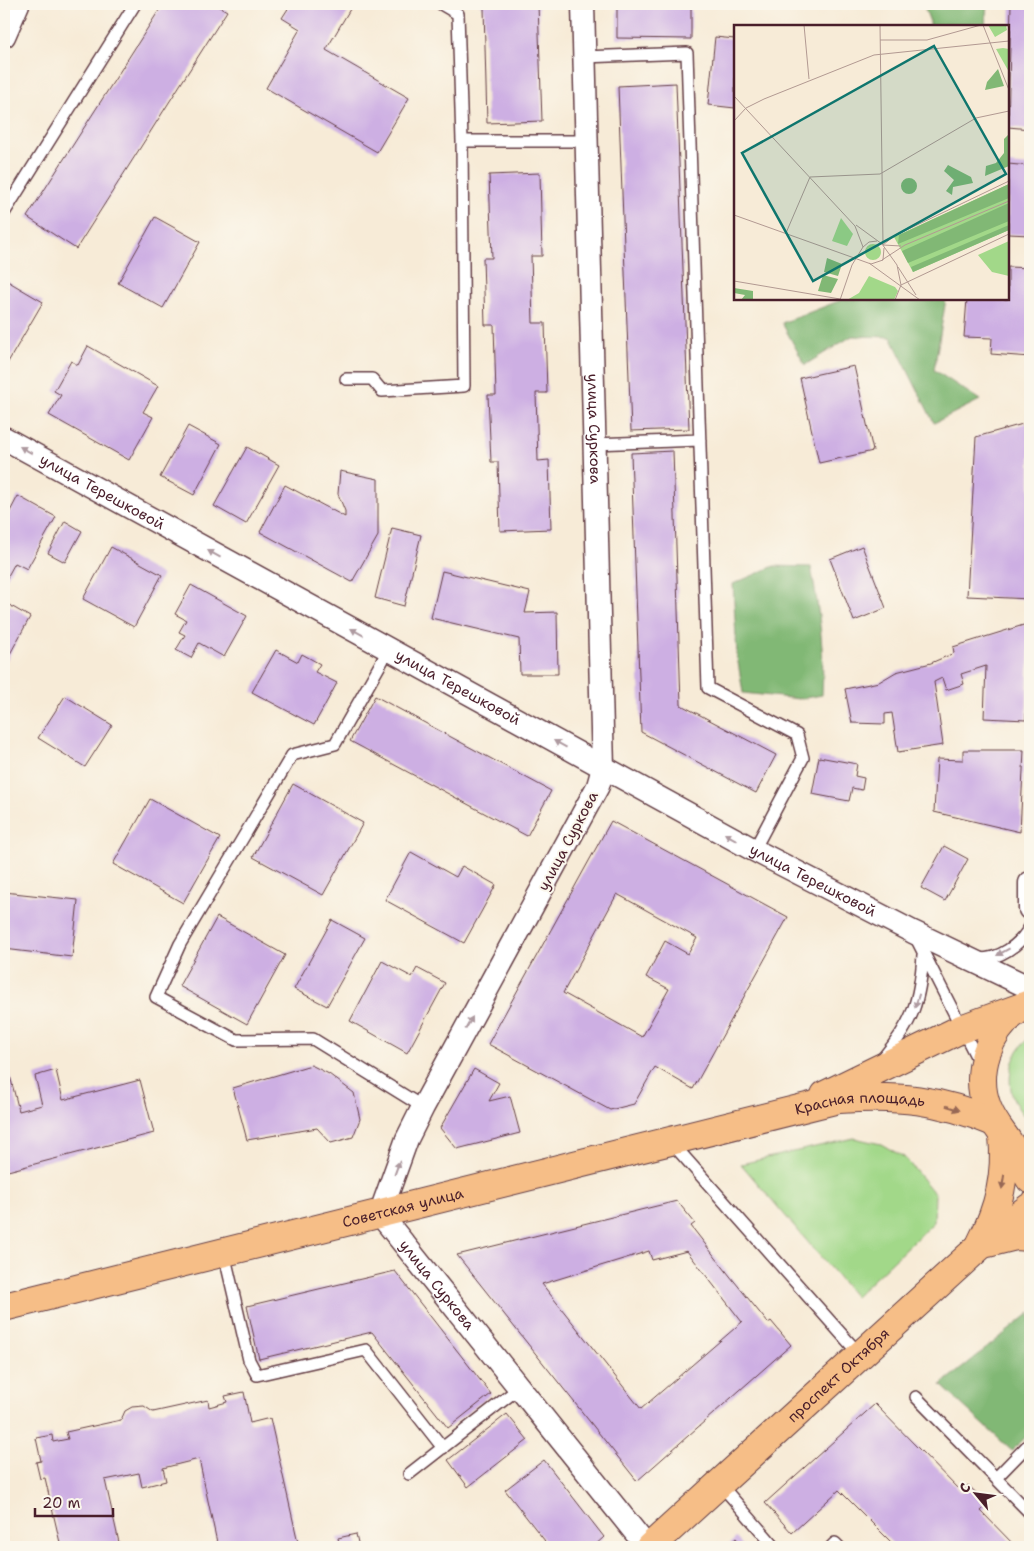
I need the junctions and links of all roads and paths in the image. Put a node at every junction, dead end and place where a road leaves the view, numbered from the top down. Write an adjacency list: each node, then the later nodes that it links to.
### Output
1 (18, 4): 5 (street)
2 (135, 4): 9 (lane)
3 (441, 4): 7 (lane)
4 (583, 4): 6 (street, улица Суркова)
5 (4, 36)
6 (584, 57): 8 (street, улица Суркова); 12 (lane)
7 (462, 141): 8 (lane); 10 (lane)
8 (586, 141): 13 (street, улица Суркова)
9 (4, 213)
10 (346, 379)
11 (4, 438): 14 (street, улица Терешковой, one-way to 11)
12 (700, 440): 13 (lane); 16 (lane)
13 (594, 444): 15 (street, улица Суркова)
14 (389, 649): 15 (street, улица Терешковой, one-way to 14); 25 (lane)
15 (603, 768): 16 (street, улица Терешковой, one-way to 15); 25 (street, улица Суркова, one-way to 15)
16 (754, 850): 18 (street, улица Терешковой)
17 (1030, 927): 20 (lane, one-way to 20)
18 (913, 932): 19 (lane); 20 (street)
19 (923, 953): 22 (lane); 24 (lane, Красная площадь, one-way to 24)
20 (967, 958): 21 (street)
21 (1028, 999): 22 (main road, Красная площадь); 23 (main road)
22 (961, 1029): 23 (lane); 24 (main road, Красная площадь)
23 (983, 1068): 27 (main road)
24 (872, 1072): 26 (main road, Красная площадь)
25 (423, 1107): 31 (street, улица Суркова, one-way to 25)
26 (802, 1107): 27 (main road, Красная площадь, one-way to 27); 28 (main road, Советская улица)
27 (1009, 1138): 29 (main road); 33 (main road, one-way to 33)
28 (672, 1142): 31 (main road, Советская улица); 36 (lane)
29 (1030, 1180)
30 (1030, 1207): 33 (main road, проспект Октября)
31 (380, 1214): 34 (main road, Советская улица); 37 (street, улица Суркова)
32 (1030, 1237): 33 (main road)
33 (979, 1246): 36 (main road, проспект Октября)
34 (224, 1253): 35 (main road, Советская улица); 40 (lane)
35 (4, 1307)
36 (860, 1355): 43 (main road, проспект Октября)
37 (519, 1388): 40 (lane); 45 (street, улица Суркова)
38 (916, 1398): 42 (lane)
39 (1030, 1443): 42 (lane)
40 (443, 1448): 41 (lane)
41 (409, 1474)
42 (996, 1478): 44 (lane)
43 (720, 1484): 45 (main road, проспект Октября); 46 (lane)
44 (1030, 1513)
45 (649, 1547)
46 (775, 1547)
47 (831, 1547): 48 (lane)
48 (839, 1547)

